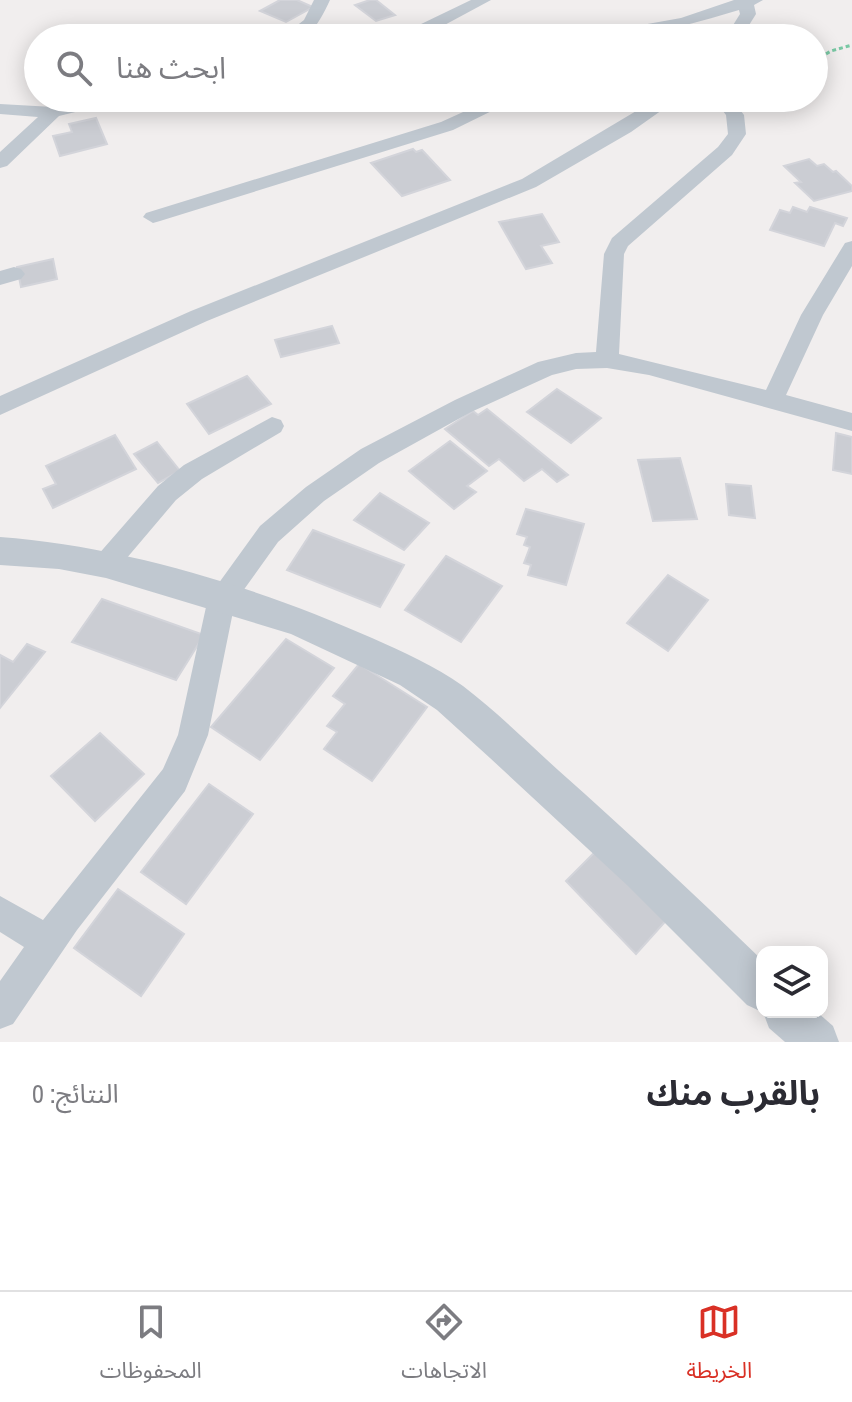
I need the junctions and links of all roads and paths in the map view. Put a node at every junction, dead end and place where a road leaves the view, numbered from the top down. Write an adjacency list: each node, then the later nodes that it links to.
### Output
1 (322, 0): 4 (street)
2 (483, 0): 5 (street)
3 (748, 1): 6 (street); 7 (street)
4 (310, 24)
5 (434, 24)
6 (673, 24)
7 (742, 24)
8 (852, 45): 9 (path)
9 (828, 53)
10 (0, 109): 11 (street)
11 (24, 110)
12 (53, 112): 16 (street)
13 (478, 112): 17 (street)
14 (649, 112): 21 (street)
15 (733, 112): 19 (street)
16 (0, 162)
17 (153, 217)
18 (852, 248): 20 (street)
19 (607, 360): 20 (street); 26 (street)
20 (773, 399): 22 (street)
21 (0, 406)
22 (852, 422)
23 (272, 426): 25 (street)
24 (0, 551): 25 (street)
25 (106, 564): 26 (street)
26 (222, 598): 28 (street); 29 (street)
27 (0, 913): 28 (street)
28 (48, 942): 30 (street)
29 (756, 984)
30 (0, 1011)
31 (791, 1018): 32 (street)
32 (817, 1042)

